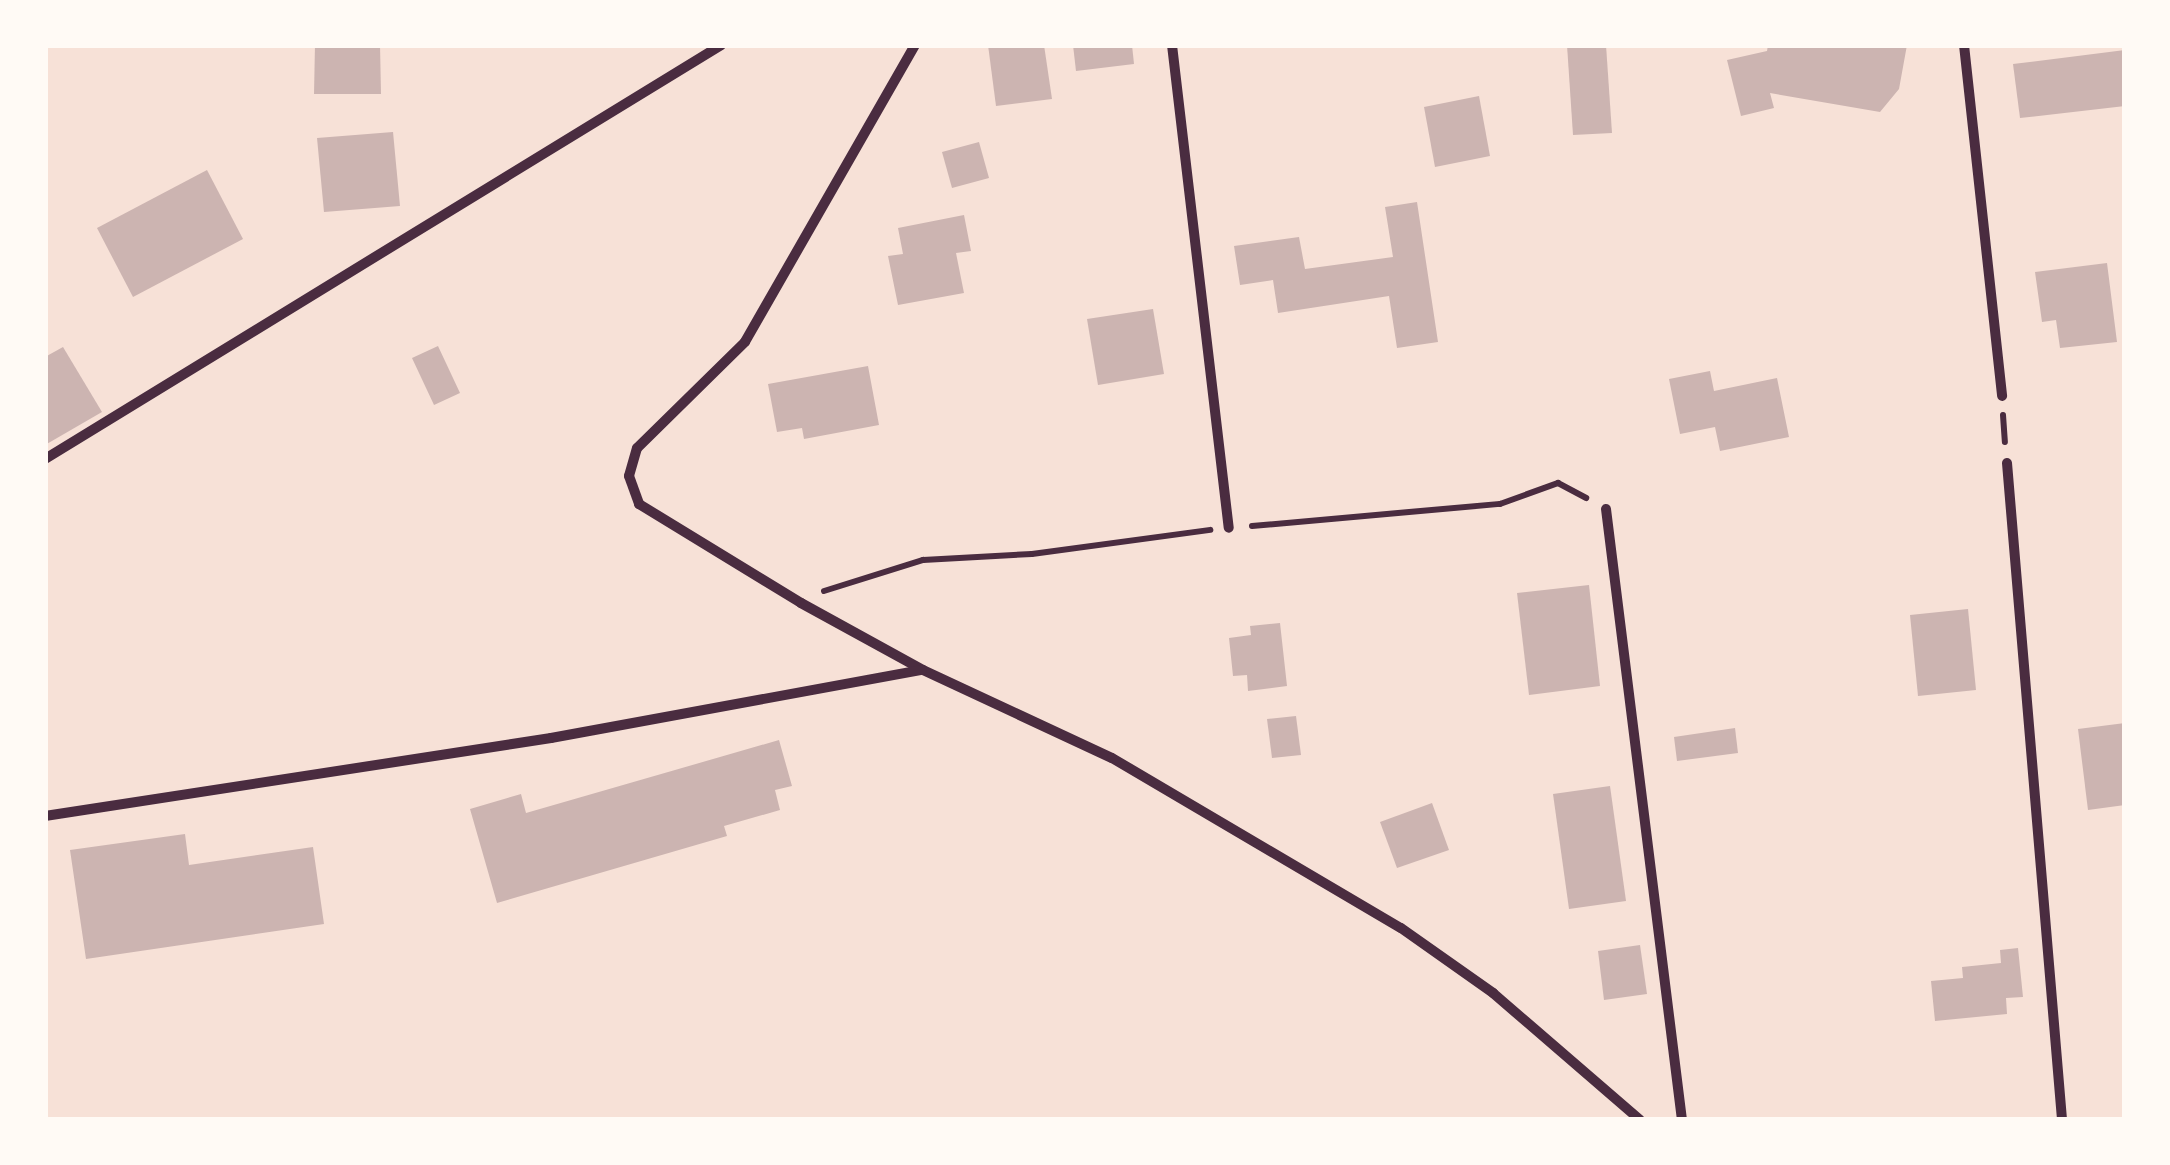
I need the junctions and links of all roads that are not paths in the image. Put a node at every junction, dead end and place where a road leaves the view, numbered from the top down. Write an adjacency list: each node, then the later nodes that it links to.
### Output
1 (721, 45): 6 (street)
2 (915, 45): 10 (street)
3 (1172, 45): 9 (street)
4 (1964, 45): 5 (street)
5 (2002, 396)
6 (45, 459)
7 (2006, 464): 14 (street)
8 (1606, 509): 13 (street)
9 (1229, 528)
10 (923, 670): 11 (street); 12 (street)
11 (45, 816)
12 (1640, 1120)
13 (1682, 1120)
14 (2062, 1120)

